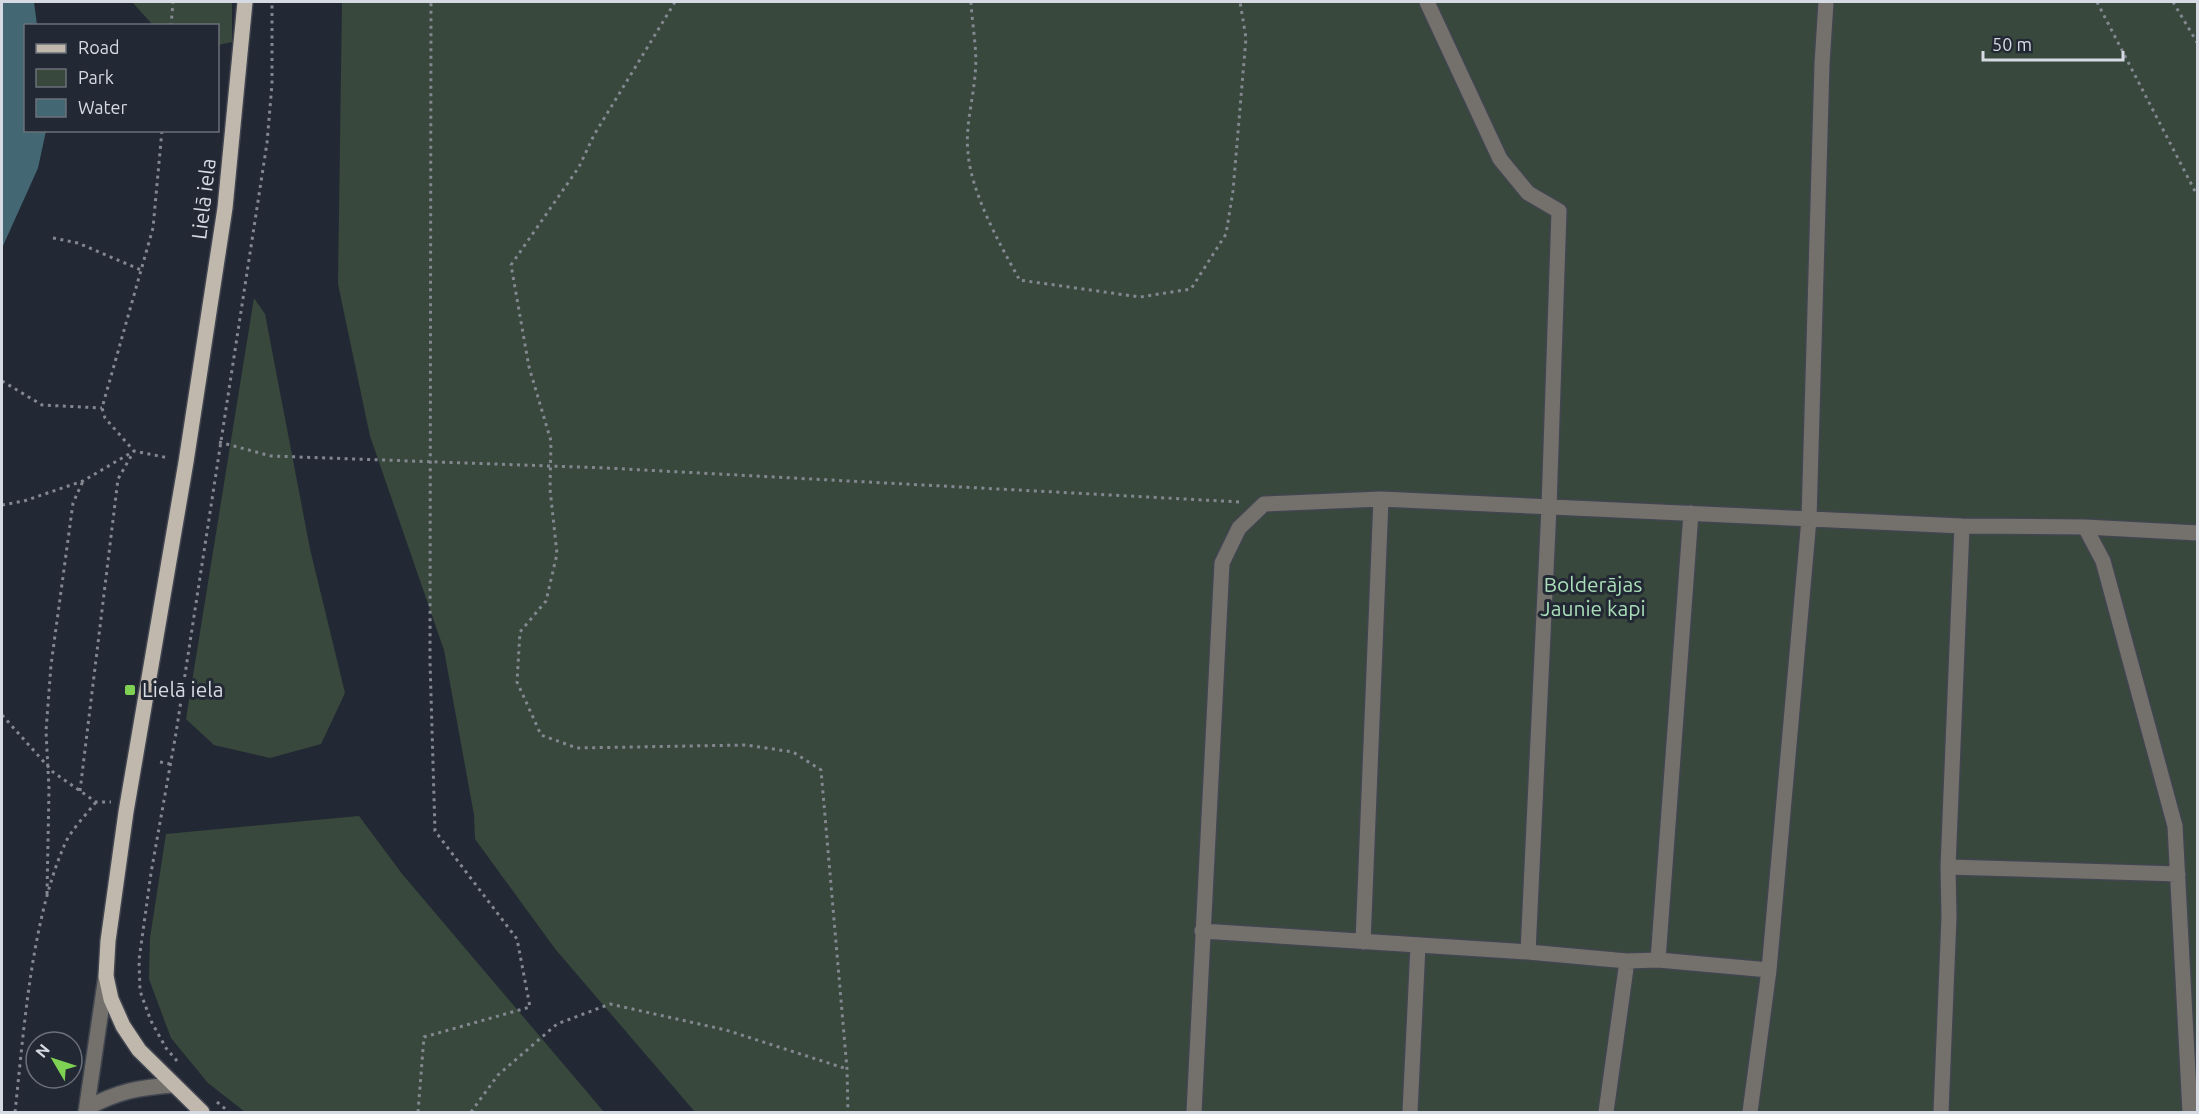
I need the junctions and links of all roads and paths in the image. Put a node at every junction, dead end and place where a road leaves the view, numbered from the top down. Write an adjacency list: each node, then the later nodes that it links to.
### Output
1 (173, 2): 12 (path)
2 (245, 2): 22 (main road, Lielā iela)
3 (272, 2): 20 (path)
4 (431, 2): 23 (path)
5 (675, 2): 24 (path)
6 (970, 2): 7 (path)
7 (1240, 2)
8 (1427, 2): 29 (street)
9 (1827, 2): 31 (street)
10 (2097, 2): 15 (path)
11 (2173, 2): 13 (path)
12 (171, 24)
13 (2198, 44)
14 (162, 132): 17 (path)
15 (2198, 197)
16 (53, 238): 17 (path)
17 (141, 270): 19 (path)
18 (2, 381): 19 (path)
19 (102, 408): 21 (path)
20 (219, 442): 23 (path); 37 (path)
21 (134, 451): 22 (path); 25 (path); 39 (path)
22 (186, 462): 41 (main road, Lielā iela)
23 (431, 462): 24 (path); 61 (path)
24 (551, 466): 27 (path); 54 (path)
25 (83, 481): 28 (path); 38 (path)
26 (1381, 499): 27 (street); 29 (street); 46 (street)
27 (1264, 504): 45 (street)
28 (2, 505)
29 (1549, 507): 30 (street); 48 (street)
30 (1691, 513): 31 (street); 49 (street)
31 (1809, 519): 32 (street); 51 (street)
32 (1962, 526): 33 (street); 42 (street)
33 (2085, 528): 34 (street); 43 (street)
34 (2198, 533)
35 (2, 715): 38 (path)
36 (160, 762): 37 (path)
37 (171, 764): 53 (path)
38 (48, 766): 39 (path); 44 (path)
39 (80, 791): 40 (path)
40 (96, 802): 41 (path); 44 (path)
41 (128, 802): 52 (main road, Lielā iela)
42 (1948, 867): 43 (street); 68 (street)
43 (2178, 874): 69 (street)
44 (47, 894): 58 (path)
45 (1202, 931): 46 (street); 64 (street)
46 (1363, 942): 47 (street)
47 (1418, 945): 48 (street); 65 (street)
48 (1528, 952): 50 (street)
49 (1658, 960): 50 (street); 51 (street)
50 (1627, 961): 66 (street)
51 (1769, 970): 67 (street)
52 (106, 976): 55 (main road); 57 (street, Lielā iela)
53 (178, 1063)
54 (847, 1069): 62 (path); 63 (path)
55 (172, 1085): 57 (street); 59 (main road)
56 (212, 1098): 60 (path)
57 (87, 1110)
58 (15, 1113)
59 (202, 1113)
60 (229, 1113)
61 (418, 1113)
62 (471, 1113)
63 (848, 1113)
64 (1194, 1113)
65 (1410, 1113)
66 (1606, 1113)
67 (1750, 1113)
68 (1941, 1113)
69 (2190, 1113)

